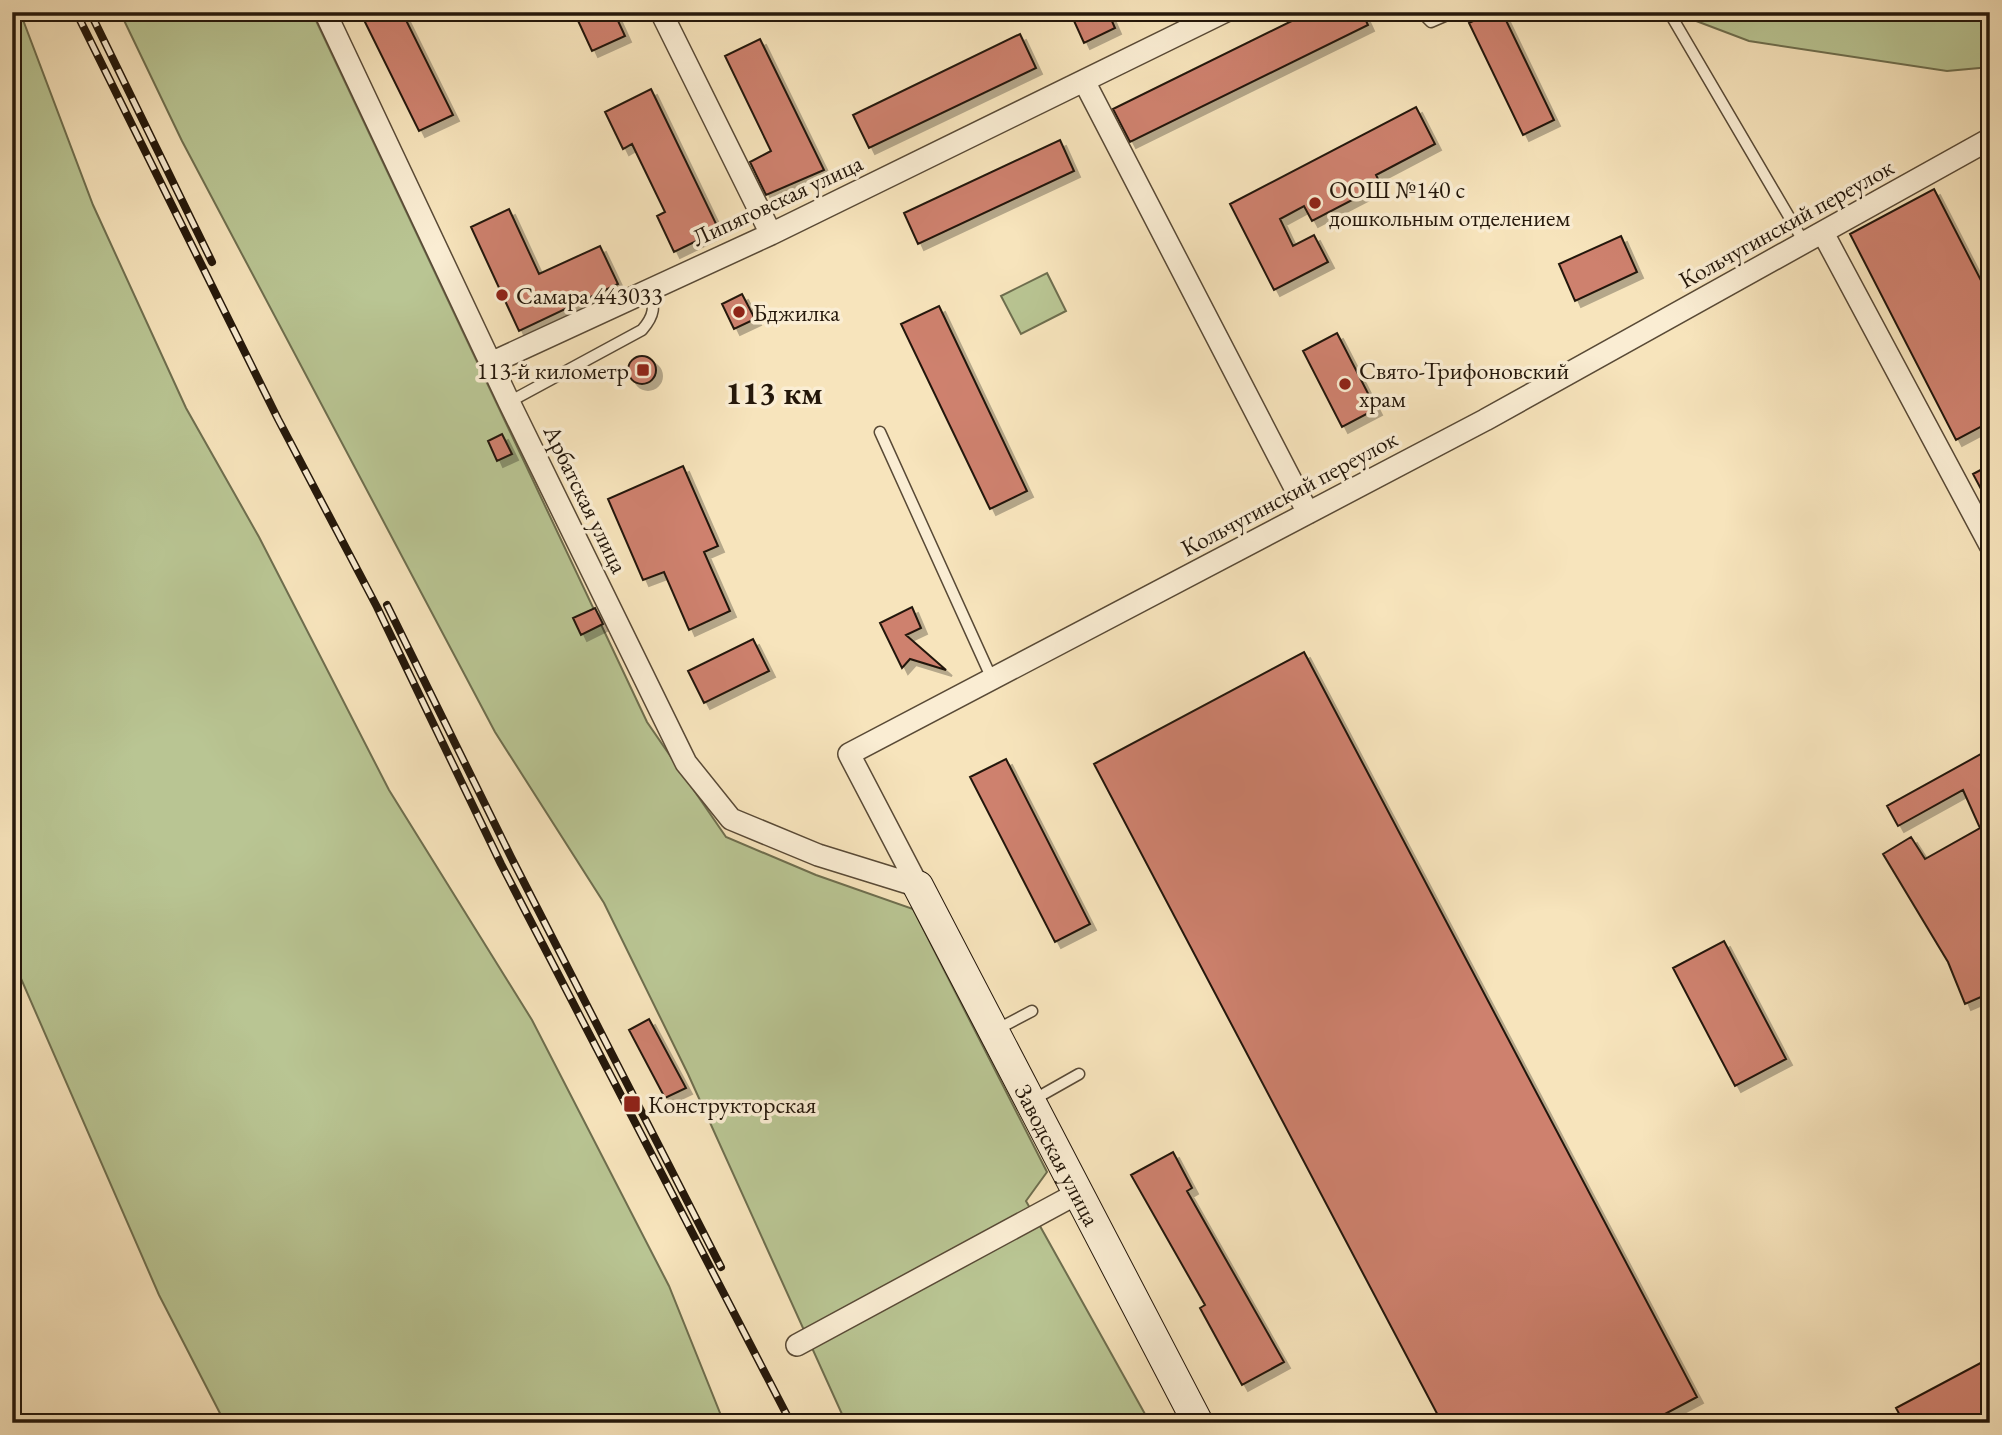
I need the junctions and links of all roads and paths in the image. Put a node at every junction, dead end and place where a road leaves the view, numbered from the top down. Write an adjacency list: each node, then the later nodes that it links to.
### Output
1 (325, 12): 12 (street, Арбатская улица)
2 (661, 12): 9 (street)
3 (1224, 12): 7 (street, Липяговская улица)
4 (1421, 12): 5 (lane)
5 (1454, 12)
6 (1669, 12): 10 (lane)
7 (1084, 81): 9 (street, Липяговская улица); 15 (street)
8 (1990, 139): 10 (street, Кольчугинский переулок)
9 (771, 234): 11 (street, Липяговская улица)
10 (1814, 239): 15 (street, Кольчугинский переулок); 16 (street)
11 (649, 289): 12 (street, Липяговская улица); 13 (lane)
12 (491, 363): 13 (street, Арбатская улица)
13 (509, 402): 18 (street, Арбатская улица)
14 (880, 432): 17 (lane)
15 (1308, 513): 17 (street, Кольчугинский переулок)
16 (1990, 545)
17 (992, 679): 18 (street, Кольчугинский переулок)
18 (918, 886): 20 (street, Заводская улица)
19 (1032, 1011): 20 (lane)
20 (994, 1031): 22 (street, Заводская улица)
21 (1079, 1074): 22 (lane)
22 (1031, 1102): 23 (street, Заводская улица)
23 (1078, 1194): 24 (street); 25 (street, Заводская улица)
24 (797, 1345)
25 (1198, 1423)

